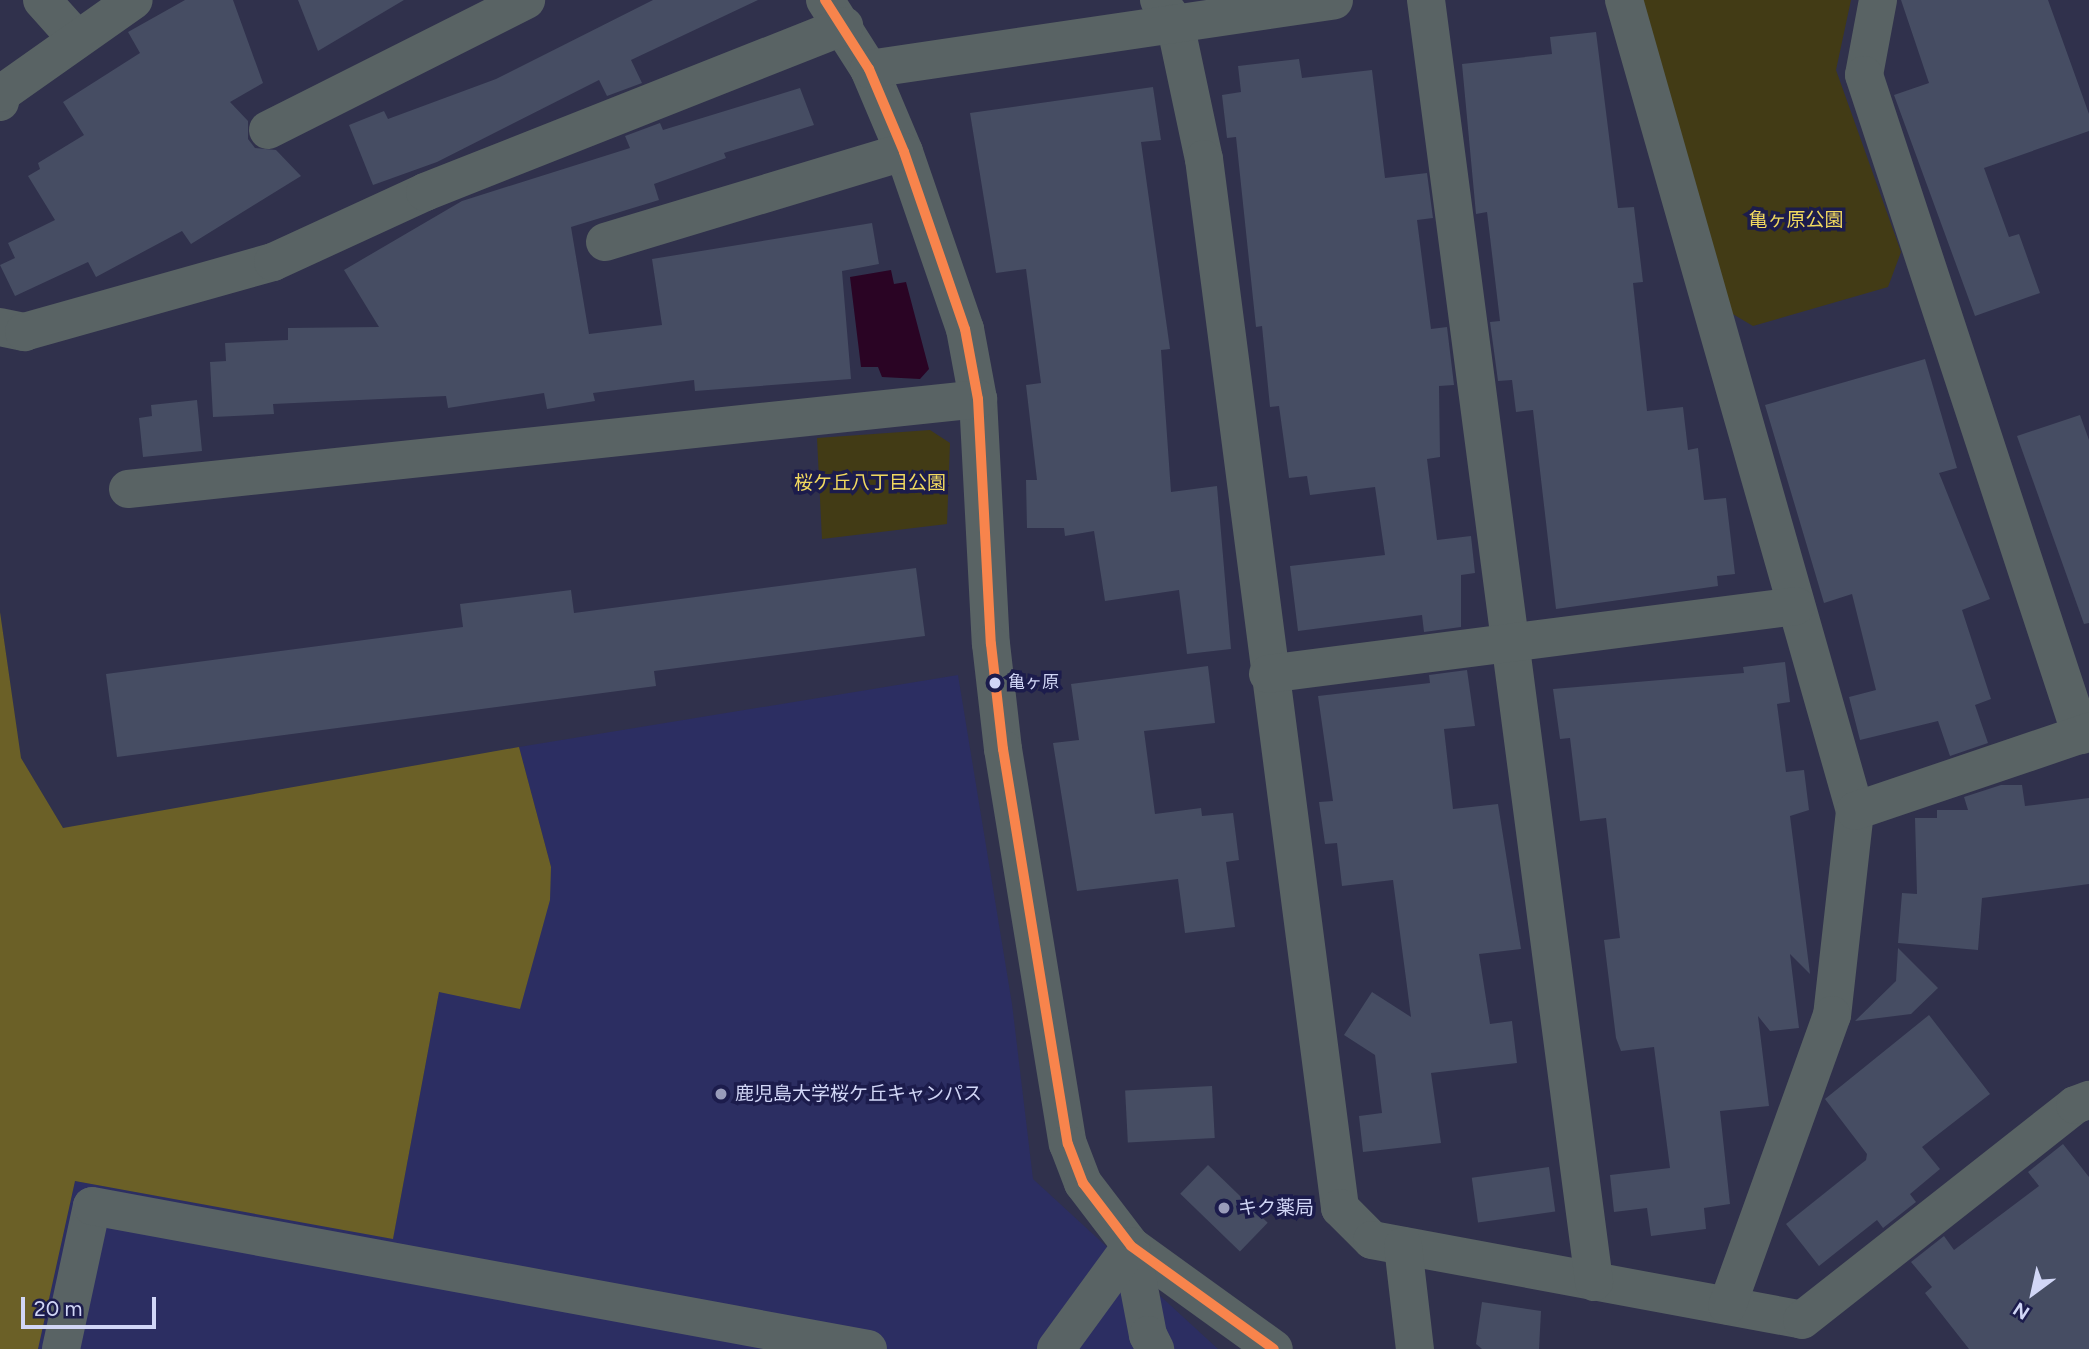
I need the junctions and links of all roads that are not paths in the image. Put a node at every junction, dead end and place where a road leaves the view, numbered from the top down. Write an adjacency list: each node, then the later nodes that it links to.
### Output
1 (43, 0): 10 (street)
2 (134, 0): 10 (street)
3 (526, 0): 13 (street)
4 (1334, 0): 8 (street)
5 (1426, 0): 20 (street)
6 (1624, 0): 19 (street)
7 (1878, 0): 22 (street)
8 (1167, 11): 11 (street); 21 (street)
9 (834, 13): 11 (street); 16 (street)
10 (76, 38): 12 (street)
11 (869, 69): 14 (street)
12 (0, 102)
13 (268, 130)
14 (904, 152): 15 (street); 17 (street)
15 (605, 242)
16 (0, 327)
17 (978, 399): 18 (street); 25 (street)
18 (128, 489)
19 (1796, 606): 20 (street); 23 (street)
20 (1510, 643): 21 (street); 27 (street)
21 (1268, 674): 26 (street)
22 (2085, 734): 23 (street)
23 (1855, 811): 28 (street)
24 (2089, 1100): 28 (street)
25 (1131, 1246): 33 (street); 34 (street); 35 (street)
26 (1403, 1246): 27 (street); 36 (street)
27 (1594, 1282): 28 (street)
28 (1727, 1306)
29 (674, 1311): 30 (street); 31 (street); 32 (street)
30 (61, 1349)
31 (727, 1349)
32 (868, 1349)
33 (1056, 1349)
34 (1155, 1349)
35 (1274, 1349)
36 (1415, 1349)

